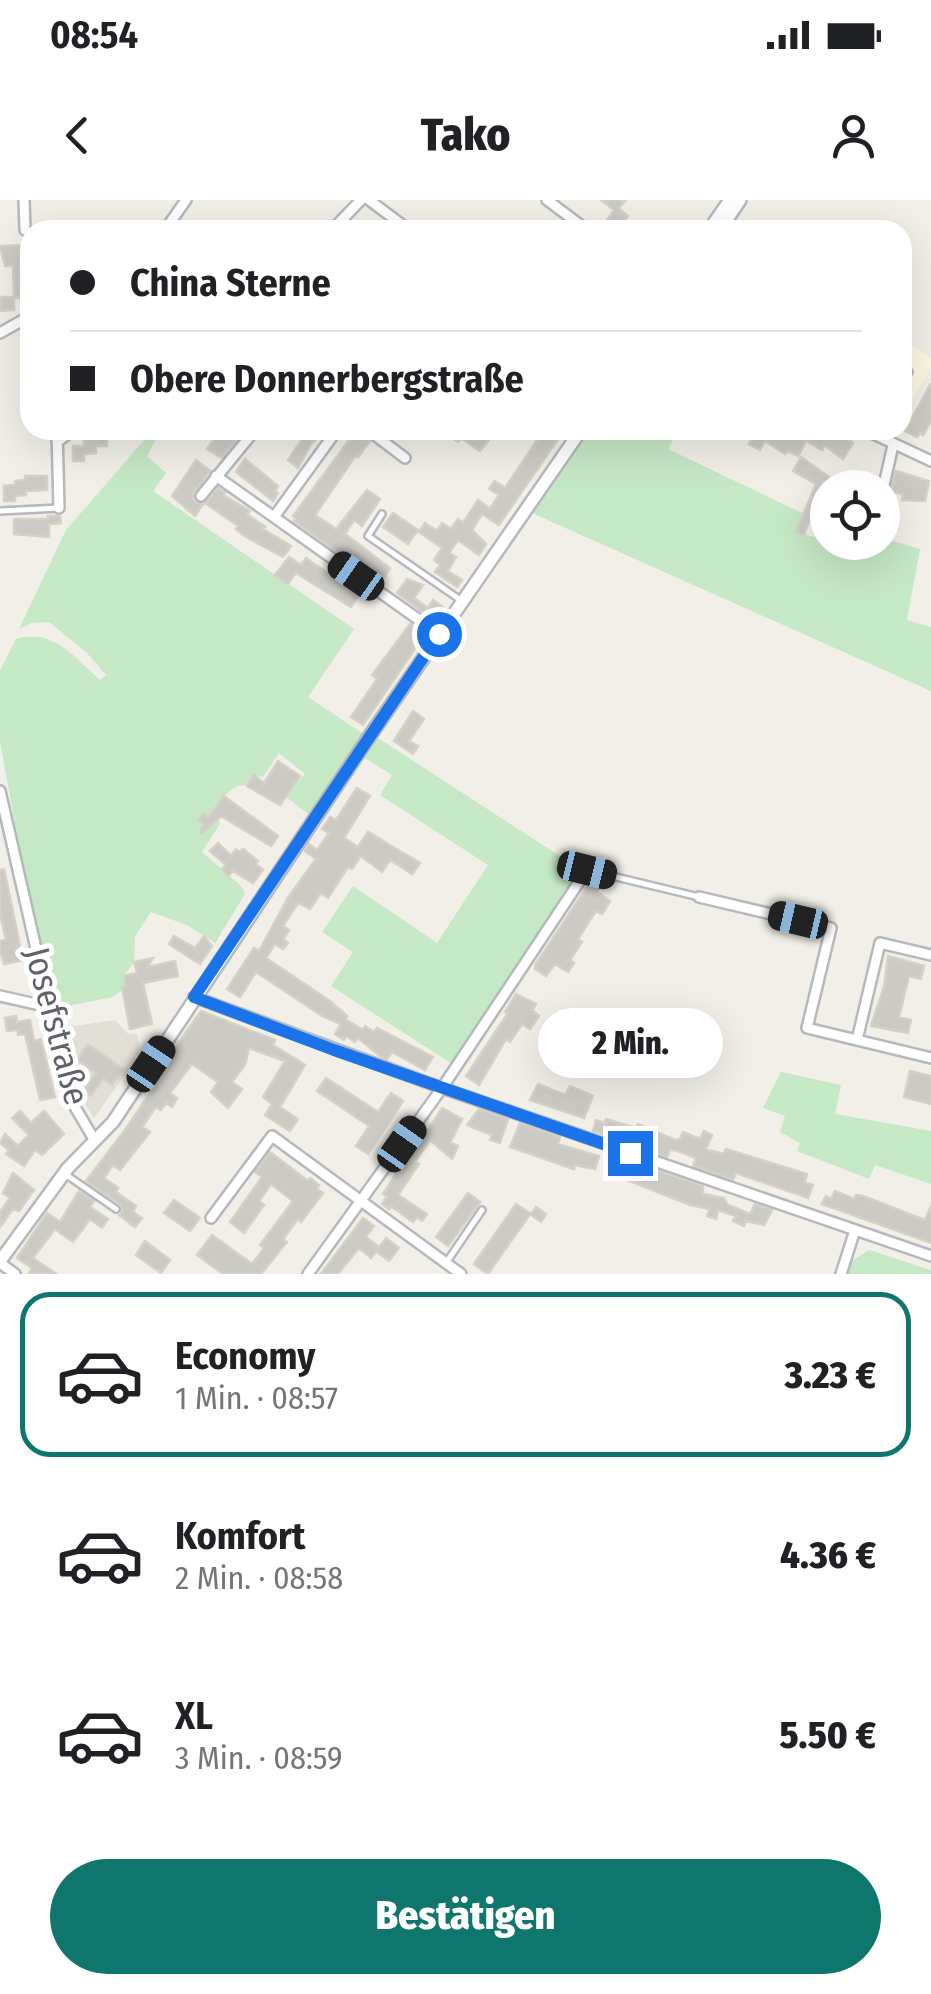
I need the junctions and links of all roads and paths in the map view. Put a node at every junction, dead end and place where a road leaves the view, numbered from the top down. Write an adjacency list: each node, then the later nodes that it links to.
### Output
1 (361, 200): 4 (street)
2 (369, 200): 5 (street)
3 (548, 200): 6 (street)
4 (342, 220)
5 (394, 220)
6 (575, 220)
7 (57, 440): 19 (street)
8 (247, 440): 17 (street)
9 (331, 440): 22 (street)
10 (381, 440): 14 (street)
11 (571, 440): 23 (street)
12 (883, 440): 13 (street)
13 (893, 445): 15 (street); 16 (street)
14 (405, 458)
15 (931, 461)
16 (887, 470)
17 (216, 476): 18 (street); 22 (street)
18 (201, 496)
19 (58, 508): 20 (lane)
20 (0, 511)
21 (382, 514): 23 (lane)
22 (274, 517): 24 (street)
23 (462, 601): 24 (street)
24 (439, 634): 30 (street)
25 (0, 791): 31 (street, Josefstraße)
26 (587, 870): 27 (lane); 34 (street)
27 (699, 897): 32 (street)
28 (931, 955): 32 (street)
29 (0, 996): 31 (street)
30 (194, 997): 34 (street); 35 (street)
31 (48, 1007): 35 (street, Josefstraße)
32 (858, 1040): 33 (street)
33 (931, 1058)
34 (442, 1088): 37 (street); 41 (street)
35 (95, 1141): 36 (street)
36 (64, 1173): 38 (lane); 43 (street)
37 (362, 1200): 40 (street); 44 (street); 46 (street)
38 (116, 1209)
39 (482, 1210): 44 (lane)
40 (211, 1218)
41 (855, 1230): 42 (street); 48 (street)
42 (931, 1256)
43 (0, 1262): 45 (street)
44 (446, 1263): 47 (street)
45 (15, 1274)
46 (308, 1274)
47 (461, 1274)
48 (840, 1274)

